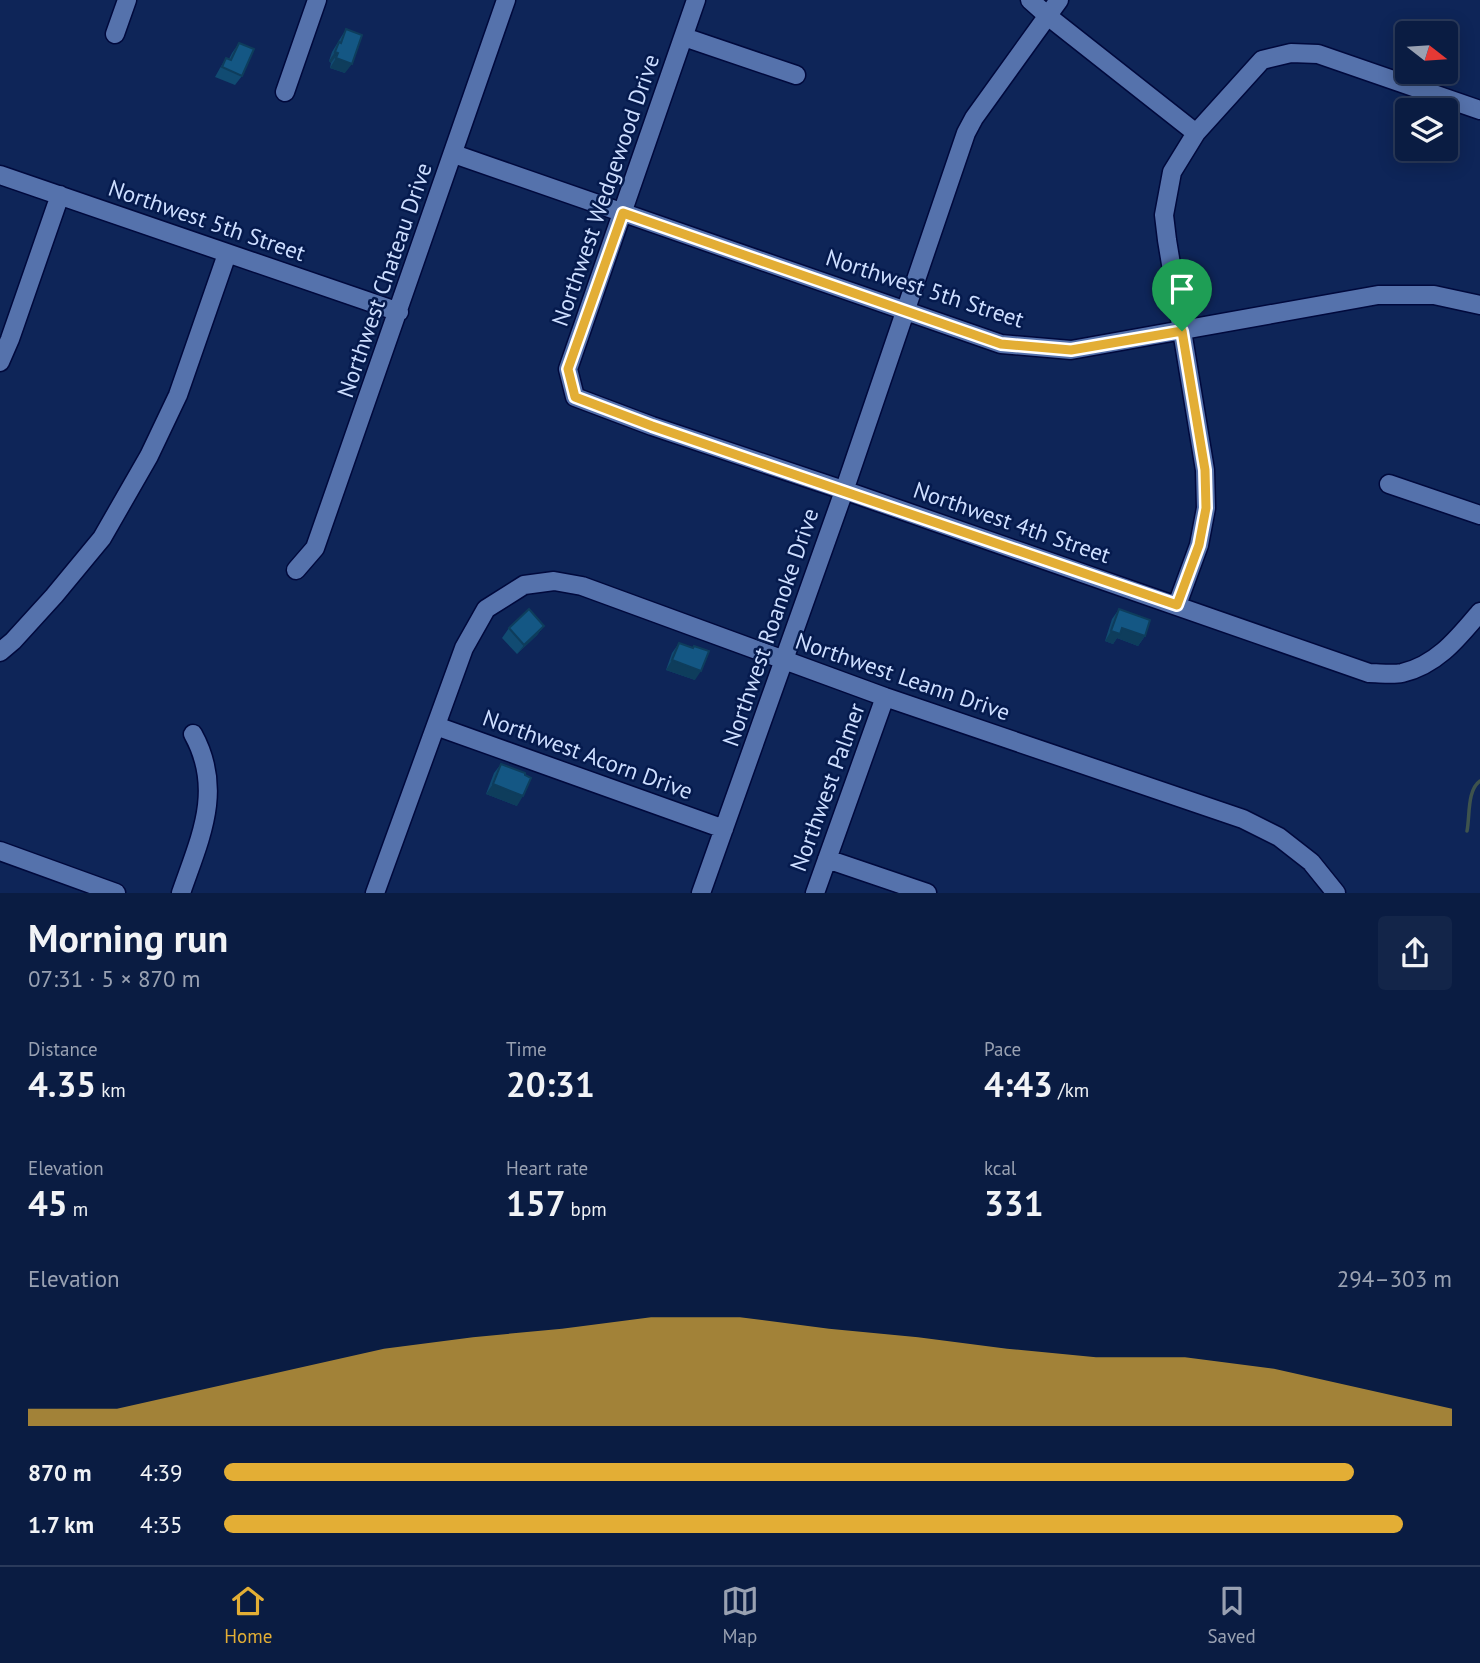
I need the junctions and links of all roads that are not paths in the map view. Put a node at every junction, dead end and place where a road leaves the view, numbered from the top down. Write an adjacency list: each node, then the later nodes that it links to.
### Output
1 (127, 0): 8 (street)
2 (317, 0): 11 (street)
3 (506, 0): 14 (street, Northwest Chateau Drive)
4 (696, 0): 9 (street, Northwest Wedgewood Drive)
5 (1030, 0): 7 (street)
6 (1059, 0): 7 (street, Northwest Roanoke Drive)
7 (1049, 17): 13 (street); 20 (street, Northwest Roanoke Drive)
8 (116, 34)
9 (684, 37): 10 (street); 17 (street, Northwest Wedgewood Drive)
10 (796, 75)
11 (285, 92)
12 (1480, 110): 13 (street)
13 (1196, 133): 22 (street)
14 (454, 154): 17 (street, Northwest 5th Street); 21 (street, Northwest Chateau Drive)
15 (0, 175): 16 (street, Northwest 5th Street)
16 (60, 195): 18 (street, Northwest 5th Street); 23 (street)
17 (623, 213): 20 (street, Northwest 5th Street); 24 (street, Northwest Wedgewood Drive)
18 (227, 254): 21 (street, Northwest 5th Street); 31 (street)
19 (1480, 305): 22 (street, Northwest 5th Street)
20 (907, 311): 22 (street, Northwest 5th Street); 26 (street, Northwest Roanoke Drive)
21 (399, 312): 28 (street, Northwest Chateau Drive)
22 (1182, 331): 29 (street)
23 (0, 362)
24 (575, 397): 26 (street, Northwest 4th Street)
25 (1389, 484): 27 (street)
26 (844, 491): 29 (street, Northwest 4th Street); 32 (street, Northwest Roanoke Drive)
27 (1480, 515)
28 (296, 570)
29 (1177, 605): 30 (street, Northwest 4th Street)
30 (1480, 612)
31 (0, 652)
32 (785, 661): 33 (street, Northwest Leann Drive); 34 (street, Northwest Leann Drive); 36 (street, Northwest Roanoke Drive)
33 (885, 697): 38 (street, Northwest Palmer); 45 (street, Northwest Leann Drive)
34 (436, 726): 36 (street, Northwest Acorn Drive); 41 (street, Northwest Leann Drive)
35 (193, 734): 40 (street)
36 (724, 829): 42 (street, Northwest Roanoke Drive)
37 (0, 851): 39 (street)
38 (827, 859): 43 (street, Northwest Palmer); 44 (street)
39 (116, 893)
40 (181, 893)
41 (375, 893)
42 (701, 893)
43 (815, 893)
44 (927, 893)
45 (1336, 893)

